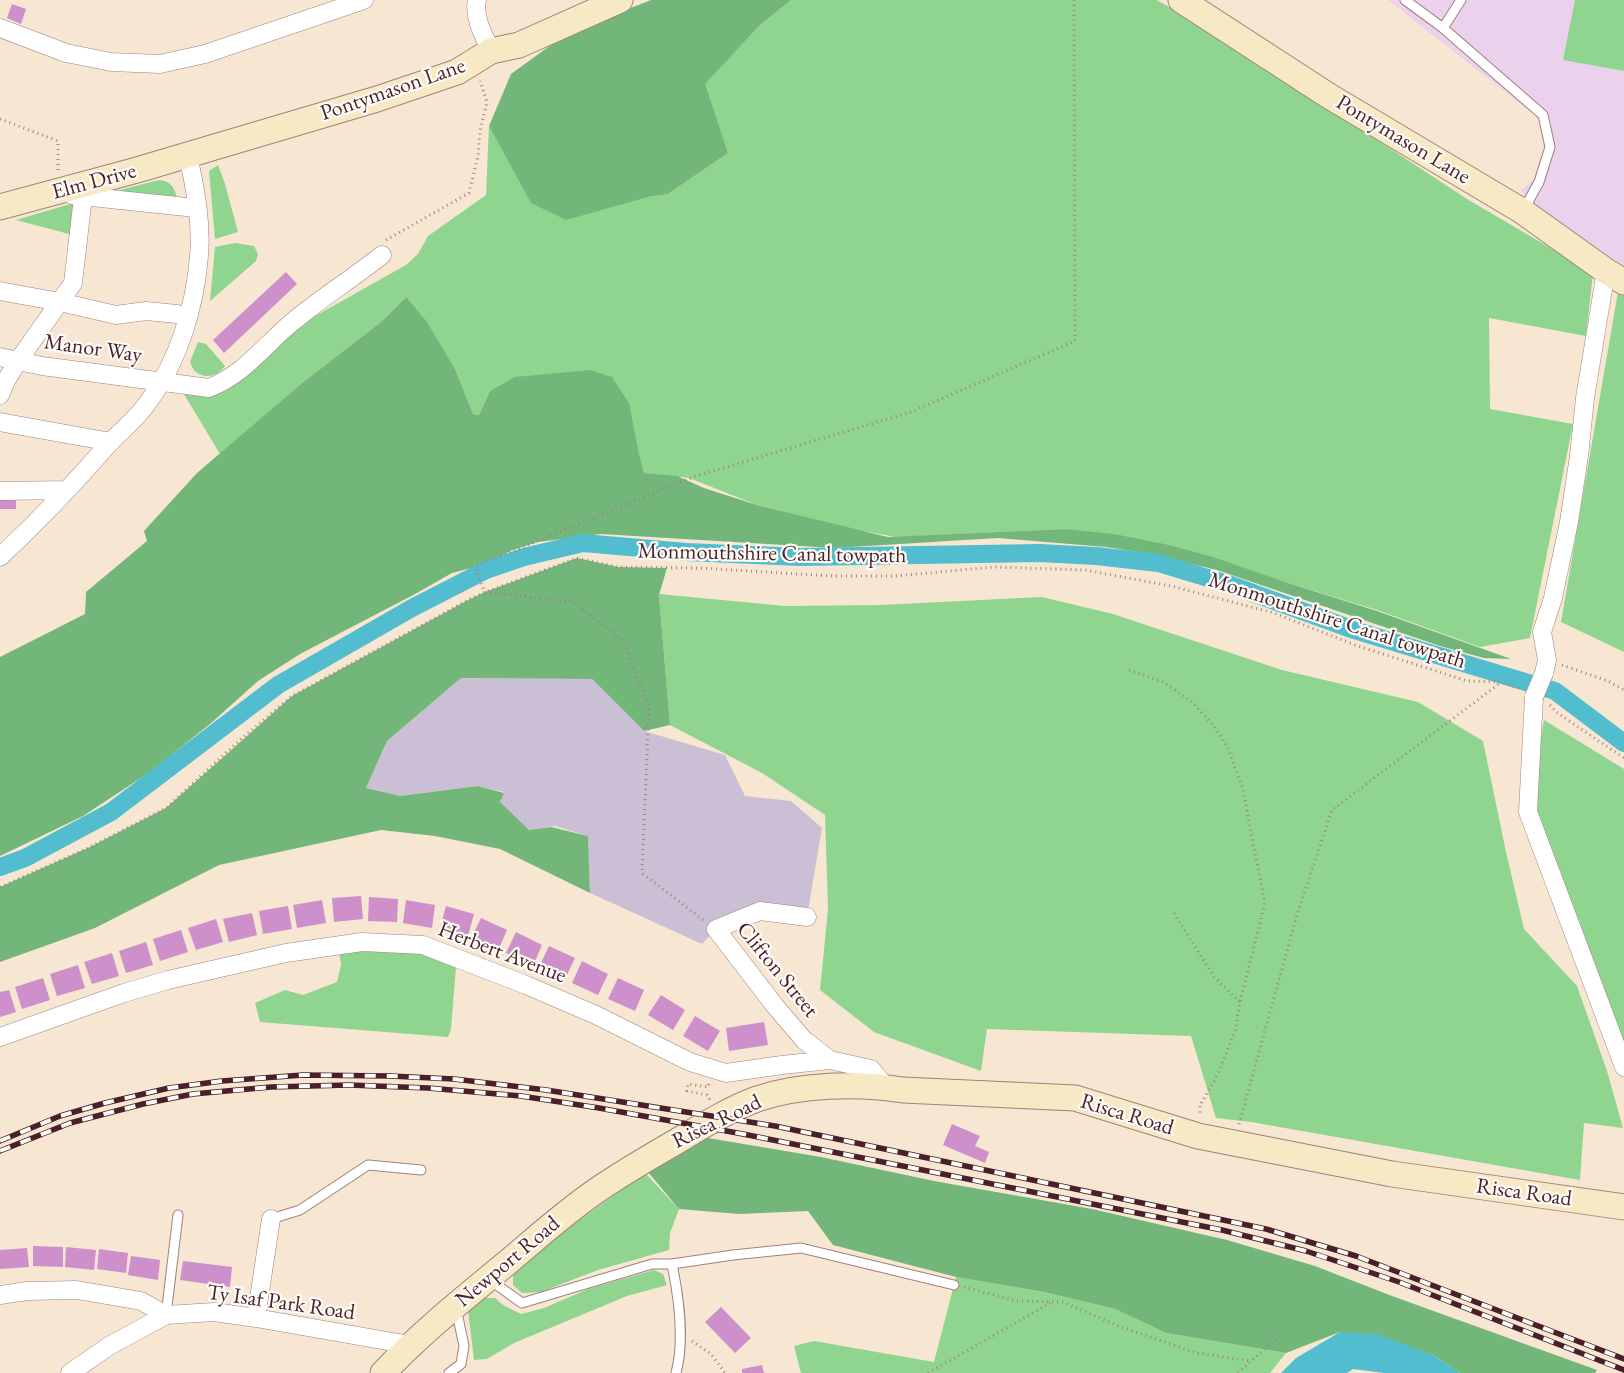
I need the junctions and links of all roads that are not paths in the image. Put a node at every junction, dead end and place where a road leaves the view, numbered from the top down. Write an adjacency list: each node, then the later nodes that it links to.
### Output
1 (364, 0): 7 (street)
2 (477, 0): 9 (street)
3 (620, 0): 9 (main road, Pontymason Lane)
4 (1181, 0): 14 (main road, Pontymason Lane)
5 (1405, 0): 8 (lane)
6 (1460, 0): 8 (lane)
7 (0, 28)
8 (1443, 28): 14 (lane)
9 (483, 57): 10 (main road, Pontymason Lane)
10 (188, 155): 11 (main road, Elm Drive); 13 (street, Manor Way)
11 (71, 194): 12 (main road, Elm Drive); 13 (street); 18 (street, Manor Way)
12 (0, 207)
13 (196, 208): 19 (street, Manor Way)
14 (1522, 211): 16 (main road, Pontymason Lane)
15 (382, 255): 22 (street)
16 (1615, 276): 32 (street, bridge)
17 (0, 291): 18 (street, Manor Way)
18 (60, 302): 19 (street, Manor Way); 21 (street, Manor Way)
19 (188, 318): 22 (street, Manor Way)
20 (0, 357): 21 (street, Manor Way)
21 (18, 361): 22 (street, Manor Way); 23 (street, Manor Way)
22 (162, 381): 25 (street, Manor Way)
23 (0, 395)
24 (0, 422): 25 (street)
25 (111, 442): 26 (street, Manor Way)
26 (67, 490): 27 (street); 28 (street, Manor Way)
27 (0, 491)
28 (3, 550)
29 (807, 917): 31 (street, Clifton Street)
30 (0, 1037): 31 (street, Herbert Avenue)
31 (830, 1060): 33 (street, Herbert Avenue)
32 (1624, 1067)
33 (886, 1088): 34 (main road, Risca Road); 36 (main road, Risca Road)
34 (641, 1162): 40 (main road, Newport Road)
35 (422, 1170): 38 (lane)
36 (1624, 1207)
37 (178, 1215): 44 (lane)
38 (271, 1219): 45 (street)
39 (672, 1264): 40 (lane); 41 (lane); 50 (lane)
40 (488, 1278): 43 (main road, Newport Road)
41 (954, 1285)
42 (0, 1295): 44 (street)
43 (456, 1305): 46 (main road, Newport Road); 49 (lane)
44 (166, 1315): 45 (street, Ty Isaf Park Road); 47 (street)
45 (256, 1318): 46 (street, Ty Isaf Park Road)
46 (410, 1345): 48 (main road, Newport Road)
47 (70, 1373)
48 (383, 1373)
49 (449, 1373)
50 (676, 1373)

